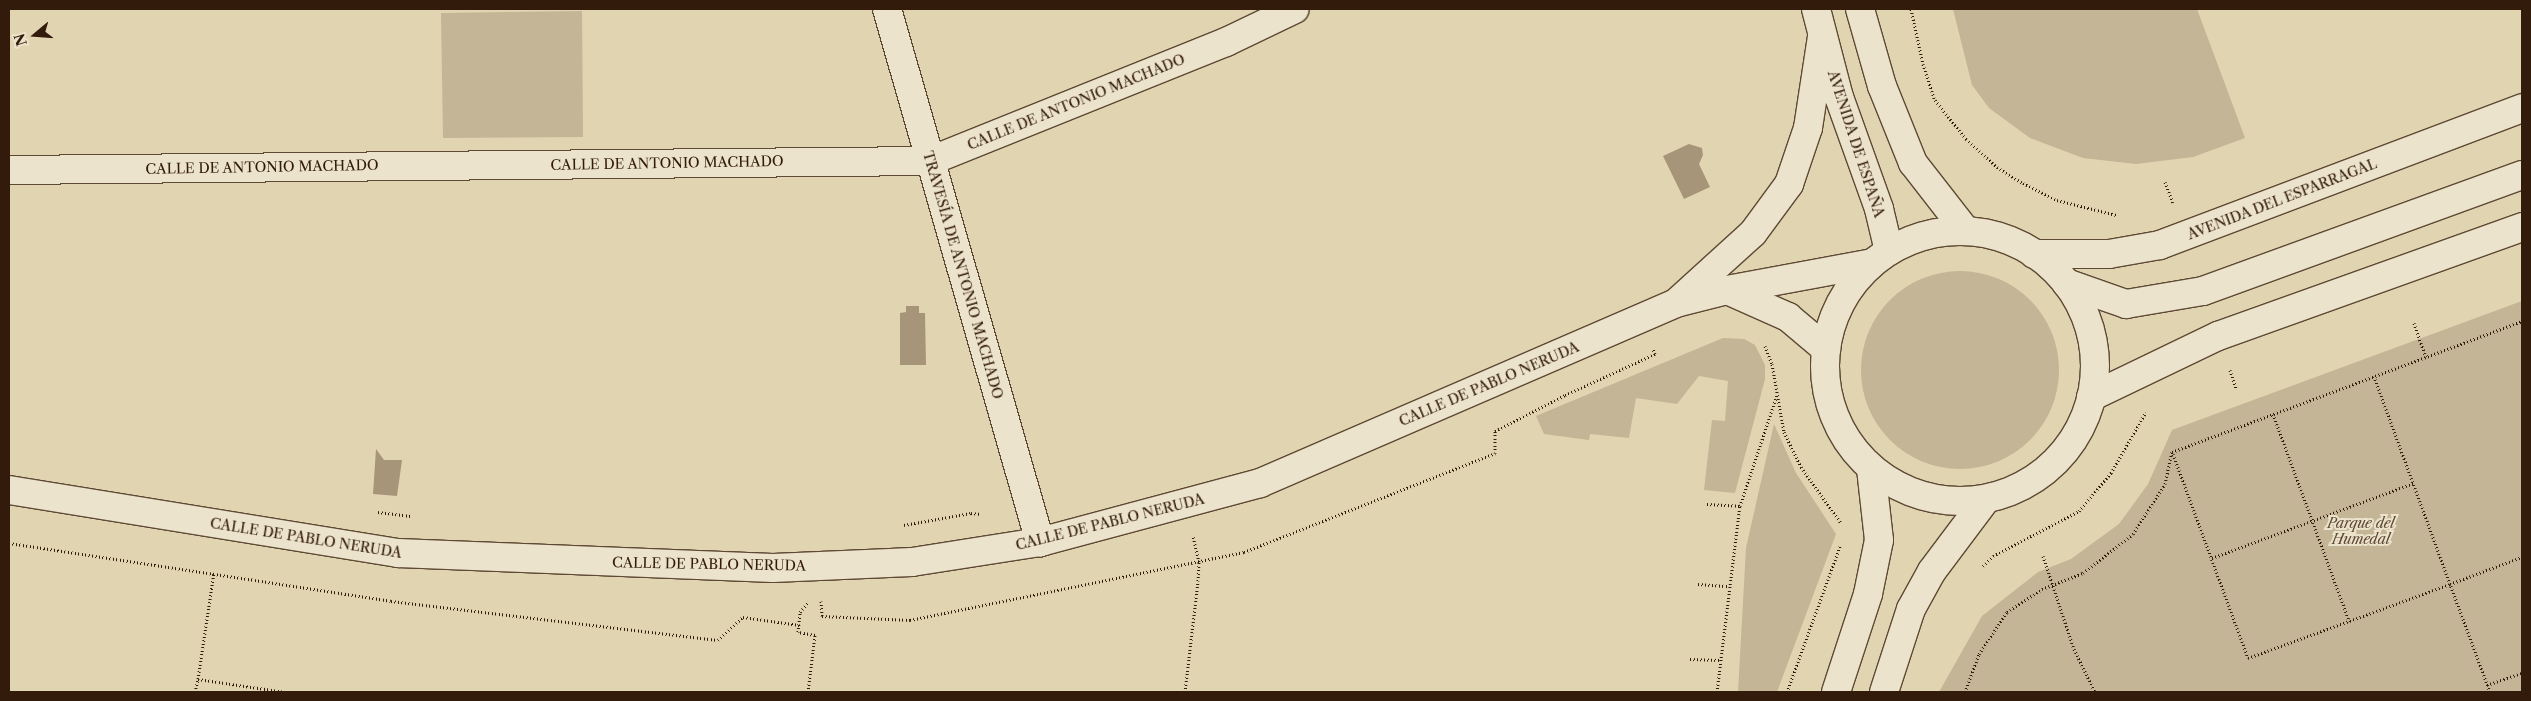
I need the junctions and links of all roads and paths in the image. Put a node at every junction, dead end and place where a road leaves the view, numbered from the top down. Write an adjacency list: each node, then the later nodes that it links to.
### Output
1 (888, 9): 8 (street, TRAVESÍA DE ANTONIO MACHADO)
2 (1295, 9): 8 (street, CALLE DE ANTONIO MACHADO)
3 (1816, 9): 6 (street, AVENIDA DE ESPAÑA)
4 (1860, 9): 13 (street)
5 (1911, 9): 11 (path)
6 (1822, 36): 15 (street, AVENIDA DE ESPAÑA); 18 (street, AVENIDA DE ESPAÑA)
7 (2522, 108): 14 (street, AVENIDA DEL ESPARRAGAL)
8 (930, 161): 9 (street, CALLE DE ANTONIO MACHADO); 44 (street, TRAVESÍA DE ANTONIO MACHADO)
9 (9, 170)
10 (2522, 175): 16 (street)
11 (2126, 216)
12 (2522, 227): 27 (street)
13 (1966, 231): 14 (street, CALLE DE PABLO NERUDA); 15 (street, CALLE DE PABLO NERUDA)
14 (2034, 254): 16 (street)
15 (1880, 257): 17 (street, CALLE DE PABLO NERUDA); 23 (street)
16 (2066, 283): 27 (street)
17 (1727, 290): 18 (street, CALLE DE PABLO NERUDA); 23 (street)
18 (1676, 303): 44 (street, CALLE DE PABLO NERUDA)
19 (2522, 321): 24 (path)
20 (2414, 323): 24 (path)
21 (1764, 343): 26 (path)
22 (1651, 344): 49 (path)
23 (1826, 349): 31 (street)
24 (2426, 357): 25 (path)
25 (2374, 376): 29 (path); 32 (path)
26 (1777, 394): 36 (path); 42 (path)
27 (2091, 397): 34 (street)
28 (2152, 407): 50 (path)
29 (2273, 414): 30 (path); 40 (path)
30 (2172, 452): 47 (path); 54 (path)
31 (1871, 469): 34 (street); 69 (street)
32 (2414, 483): 40 (path); 53 (path)
33 (9, 490): 44 (street, CALLE DE PABLO NERUDA)
34 (1986, 499): 70 (street)
35 (1708, 504): 36 (path)
36 (1740, 506): 55 (path)
37 (375, 511): 39 (path)
38 (989, 512): 41 (path)
39 (414, 516)
40 (2312, 521): 47 (path); 56 (path)
41 (897, 526)
42 (1842, 532)
43 (1842, 540): 68 (path)
44 (1040, 542)
45 (9, 543): 51 (path)
46 (2043, 556): 54 (path)
47 (2212, 558): 56 (path)
48 (2522, 558): 53 (path)
49 (1199, 562): 57 (path); 66 (path)
50 (1979, 570)
51 (214, 572): 57 (path); 61 (path)
52 (1698, 584): 55 (path)
53 (2450, 584): 56 (path); 62 (path)
54 (2053, 585): 71 (path); 72 (path)
55 (1728, 586): 59 (path)
56 (2349, 621)
57 (799, 624): 65 (path)
58 (1690, 659): 59 (path)
59 (1720, 660): 67 (path)
60 (2522, 673): 62 (path)
61 (198, 679): 63 (path); 64 (path)
62 (2487, 685): 73 (path)
63 (196, 692)
64 (285, 692)
65 (808, 692)
66 (1185, 692)
67 (1717, 692)
68 (1787, 692)
69 (1836, 692)
70 (1884, 692)
71 (1965, 692)
72 (2095, 692)
73 (2490, 692)

